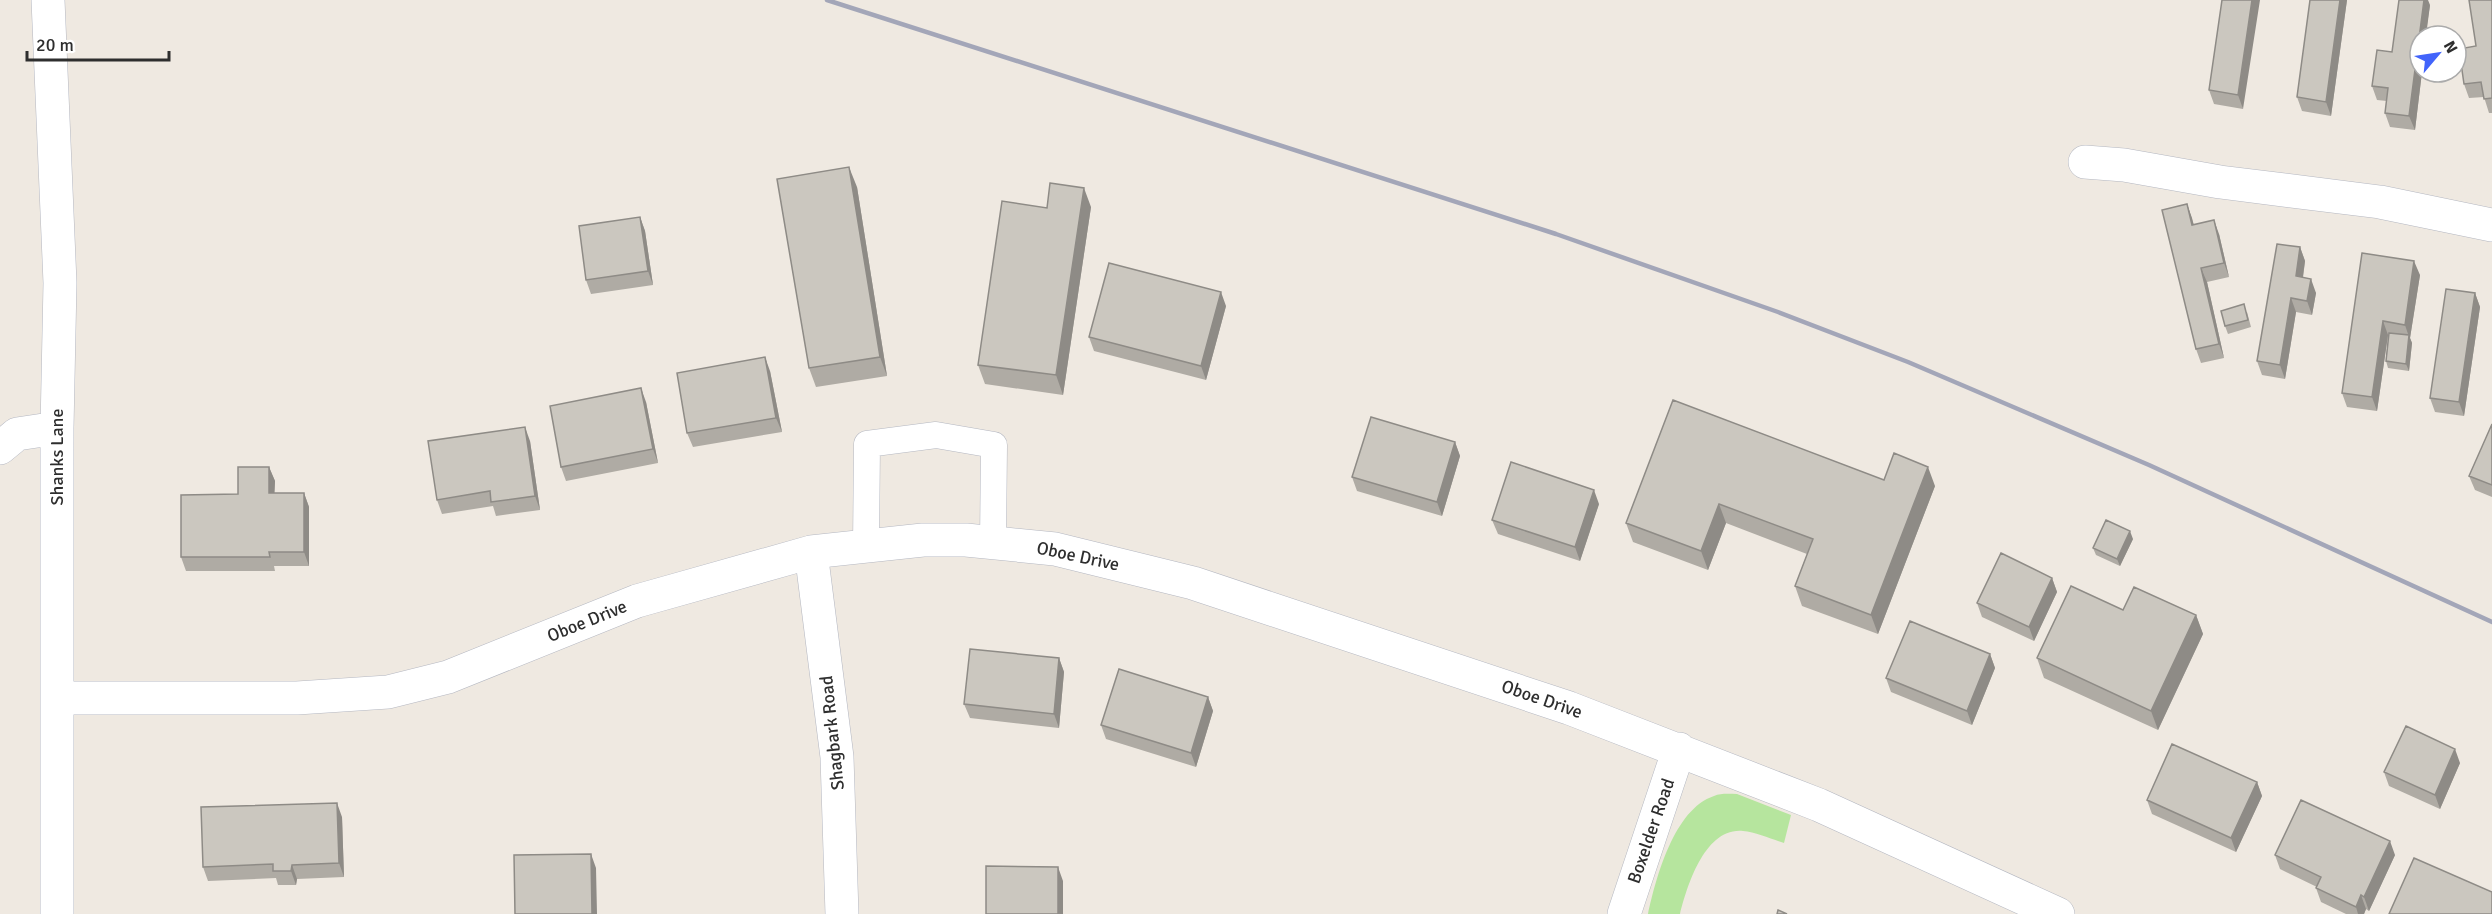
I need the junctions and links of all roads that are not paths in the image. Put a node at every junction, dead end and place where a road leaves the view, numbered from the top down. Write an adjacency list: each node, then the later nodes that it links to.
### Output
1 (48, 0): 4 (street, Shanks Lane)
2 (2085, 162): 3 (street)
3 (2492, 225)
4 (57, 428): 5 (street); 9 (street, Shanks Lane)
5 (0, 448)
6 (993, 543): 7 (street, Oboe Drive); 7 (lane); 10 (street, Oboe Drive)
7 (866, 547): 8 (street, Oboe Drive)
8 (811, 552): 9 (street, Oboe Drive); 12 (street, Shagbark Road)
9 (58, 698): 11 (street, Shanks Lane)
10 (1679, 749): 13 (street, Boxelder Road); 14 (street, Oboe Drive)
11 (57, 914)
12 (842, 914)
13 (1624, 914)
14 (2058, 914)

